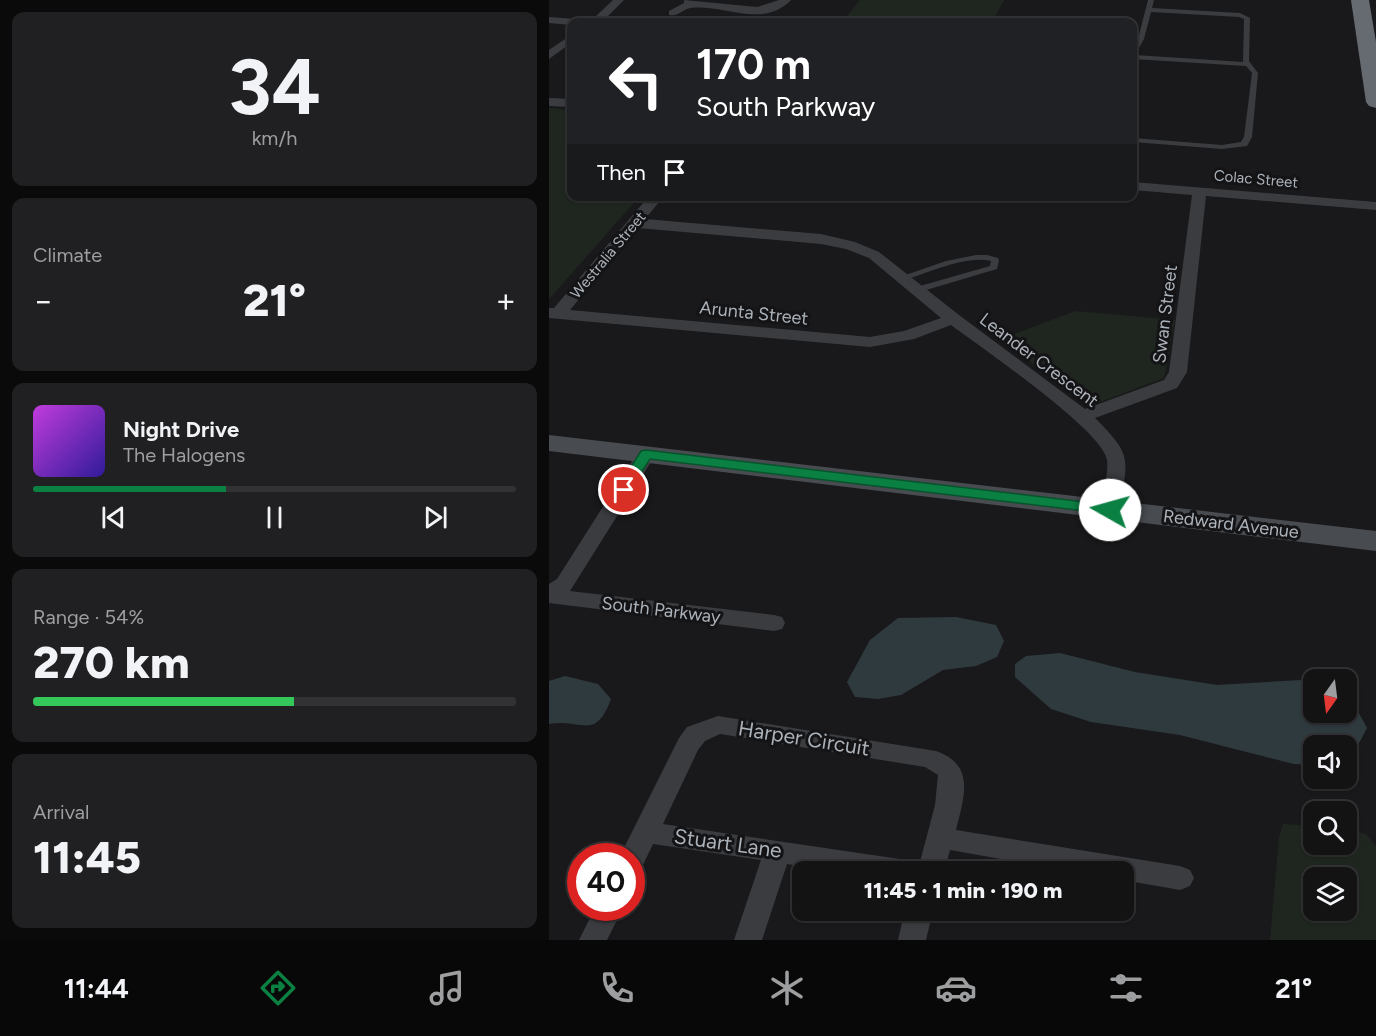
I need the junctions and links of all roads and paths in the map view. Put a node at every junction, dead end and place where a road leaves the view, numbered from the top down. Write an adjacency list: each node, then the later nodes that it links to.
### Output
1 (619, 0): 10 (street)
2 (786, 0): 6 (street)
3 (1151, 0): 7 (lane)
4 (1360, 0): 11 (highway)
5 (691, 2): 6 (street); 9 (street)
6 (772, 9): 8 (street)
7 (1149, 10): 13 (lane); 16 (lane)
8 (788, 12)
9 (673, 13)
10 (594, 18)
11 (1371, 34): 17 (highway)
12 (567, 43): 14 (street)
13 (1137, 48)
14 (549, 56)
15 (1137, 56): 16 (lane)
16 (1249, 64): 20 (lane)
17 (1376, 100)
18 (549, 102): 19 (street)
19 (567, 103)
20 (1137, 140)
21 (1137, 186): 22 (street, Colac Street)
22 (1200, 191): 24 (street, Colac Street); 30 (street, Swan Street)
23 (653, 201): 25 (street, Westralia Street)
24 (1376, 206)
25 (636, 223): 26 (street, Leander Crescent); 28 (street, Westralia Street)
26 (901, 278): 27 (street, Leander Crescent); 27 (lane)
27 (916, 290): 29 (street, Leander Crescent)
28 (554, 313): 29 (street, Arunta Street)
29 (953, 319): 30 (street, Leander Crescent)
30 (1083, 416): 33 (street, Leander Crescent)
31 (549, 443): 32 (street, Redward Avenue)
32 (646, 454): 33 (street, Redward Avenue); 35 (street, South Parkway)
33 (1110, 510): 34 (street, Redward Avenue)
34 (1376, 542)
35 (549, 595): 36 (street, South Parkway)
36 (774, 623)
37 (646, 831): 38 (street, Harper Circuit); 39 (street, Harper Circuit); 40 (street, Stuart Lane)
38 (941, 838): 42 (street, Harper Circuit); 43 (street)
39 (640, 843)
40 (778, 851): 41 (street, Stuart Lane); 47 (street)
41 (844, 861)
42 (934, 861)
43 (1180, 878)
44 (602, 921): 46 (street)
45 (916, 921): 48 (street)
46 (593, 940)
47 (748, 940)
48 (912, 940)

